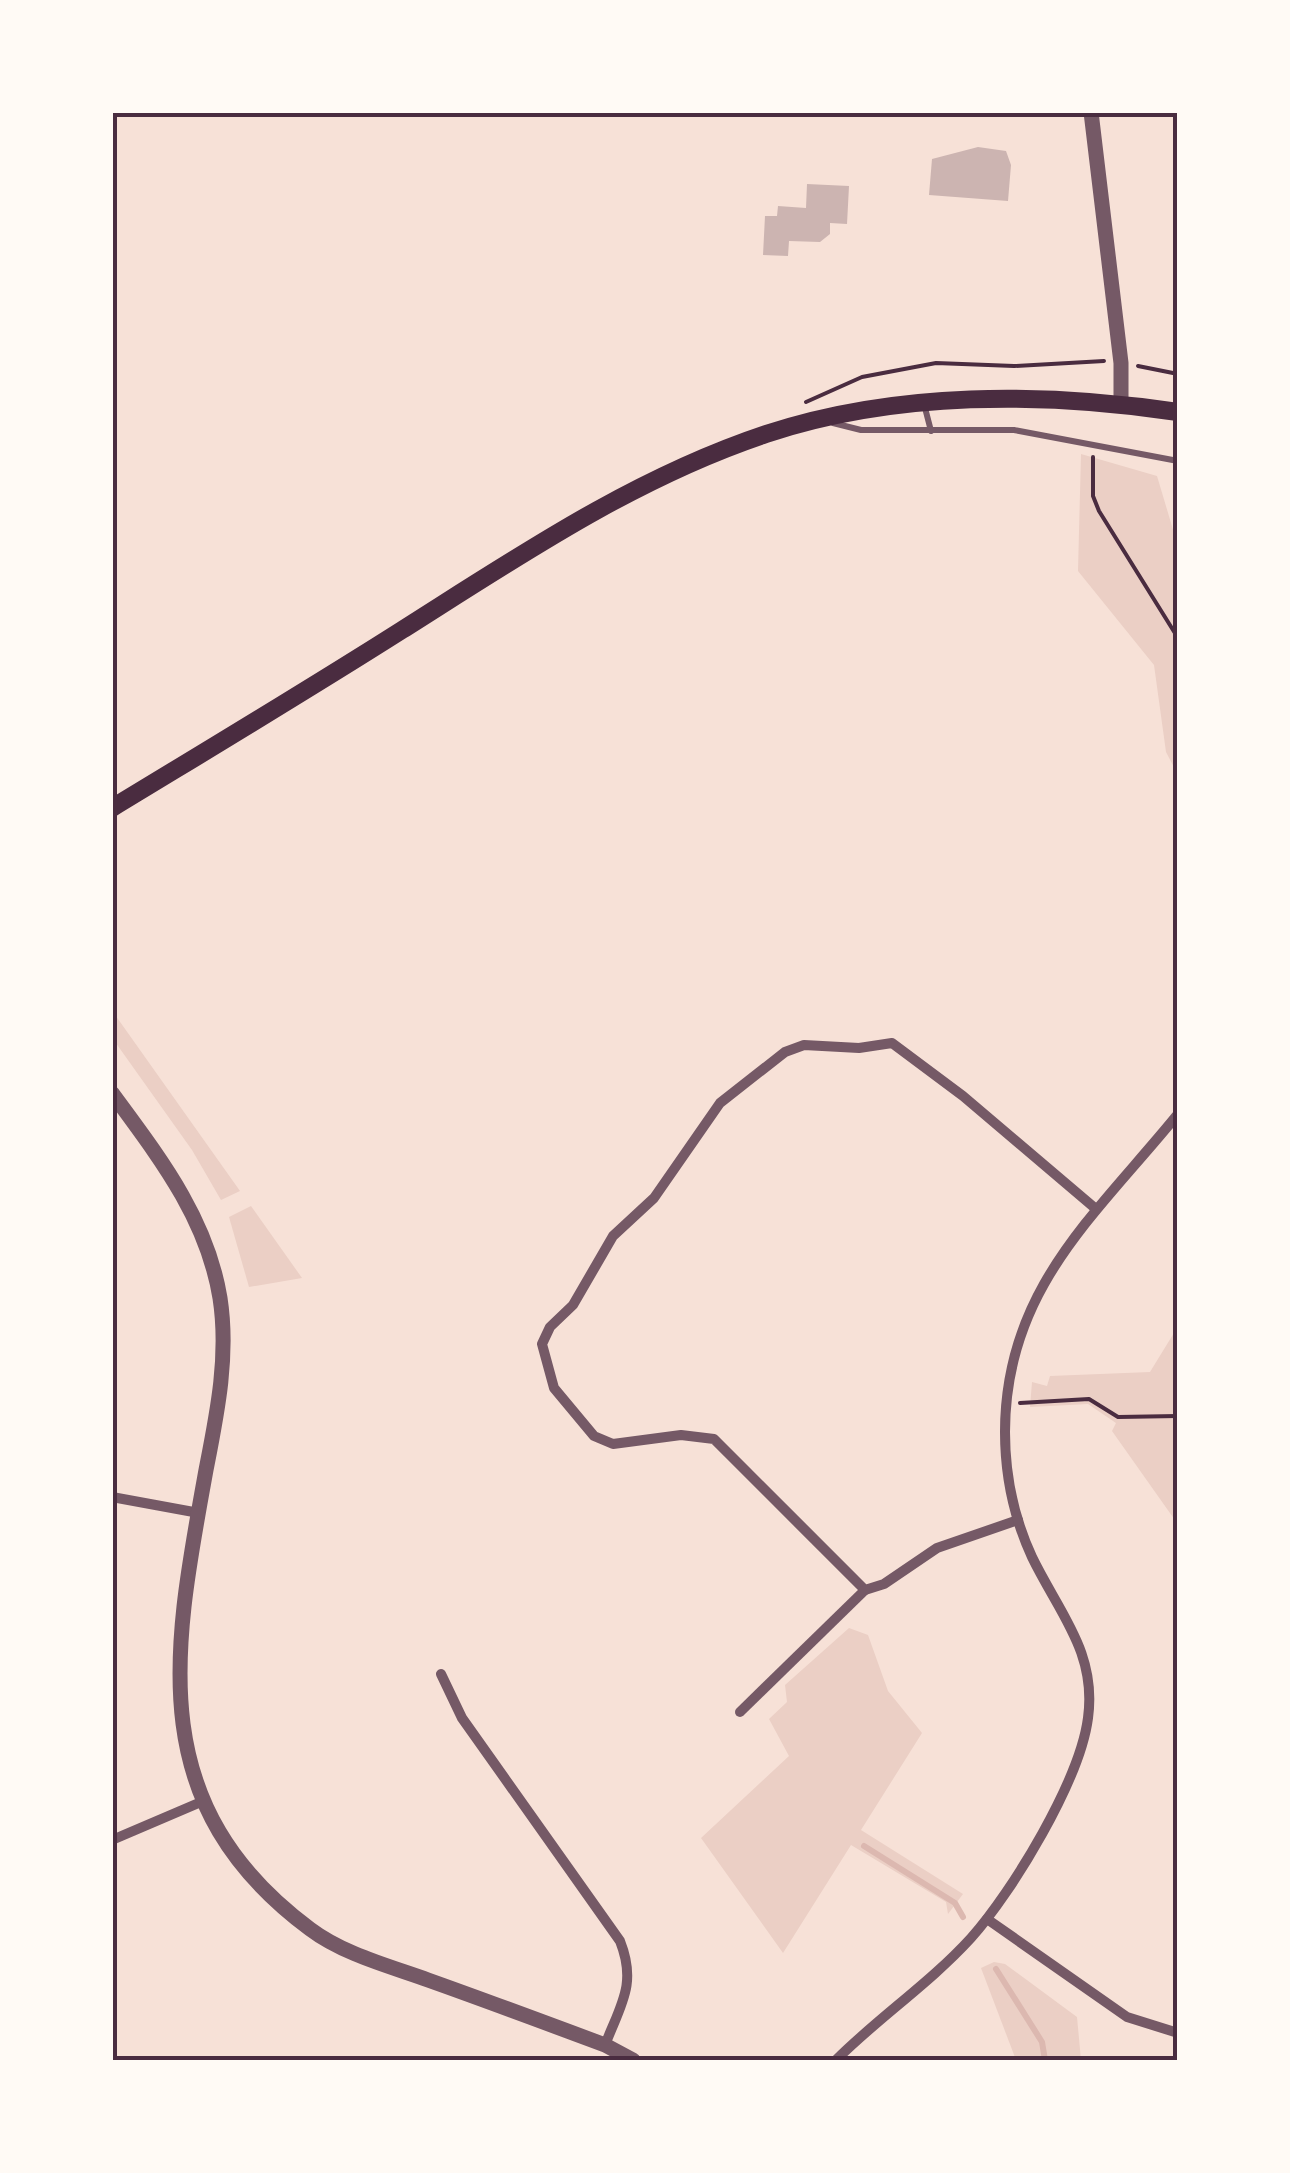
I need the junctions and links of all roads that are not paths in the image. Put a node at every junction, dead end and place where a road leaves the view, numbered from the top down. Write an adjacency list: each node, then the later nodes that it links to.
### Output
1 (1091, 112): 3 (street)
2 (924, 404): 3 (main road); 5 (main road); 6 (lane)
3 (1122, 404): 4 (main road)
4 (1178, 412)
5 (818, 420): 6 (lane); 8 (main road)
6 (931, 431): 7 (lane)
7 (1178, 461)
8 (112, 808)
9 (112, 1094): 13 (street)
10 (1178, 1114): 11 (street)
11 (1096, 1209): 14 (street); 15 (street)
12 (112, 1498): 13 (street)
13 (199, 1513): 18 (street)
14 (1018, 1520): 15 (street); 20 (street)
15 (864, 1590): 17 (street)
16 (441, 1674): 22 (street)
17 (740, 1712)
18 (201, 1802): 19 (street); 22 (street)
19 (112, 1840)
20 (986, 1918): 21 (street); 24 (street)
21 (1178, 2033)
22 (605, 2045): 23 (street)
23 (633, 2060)
24 (836, 2060)

